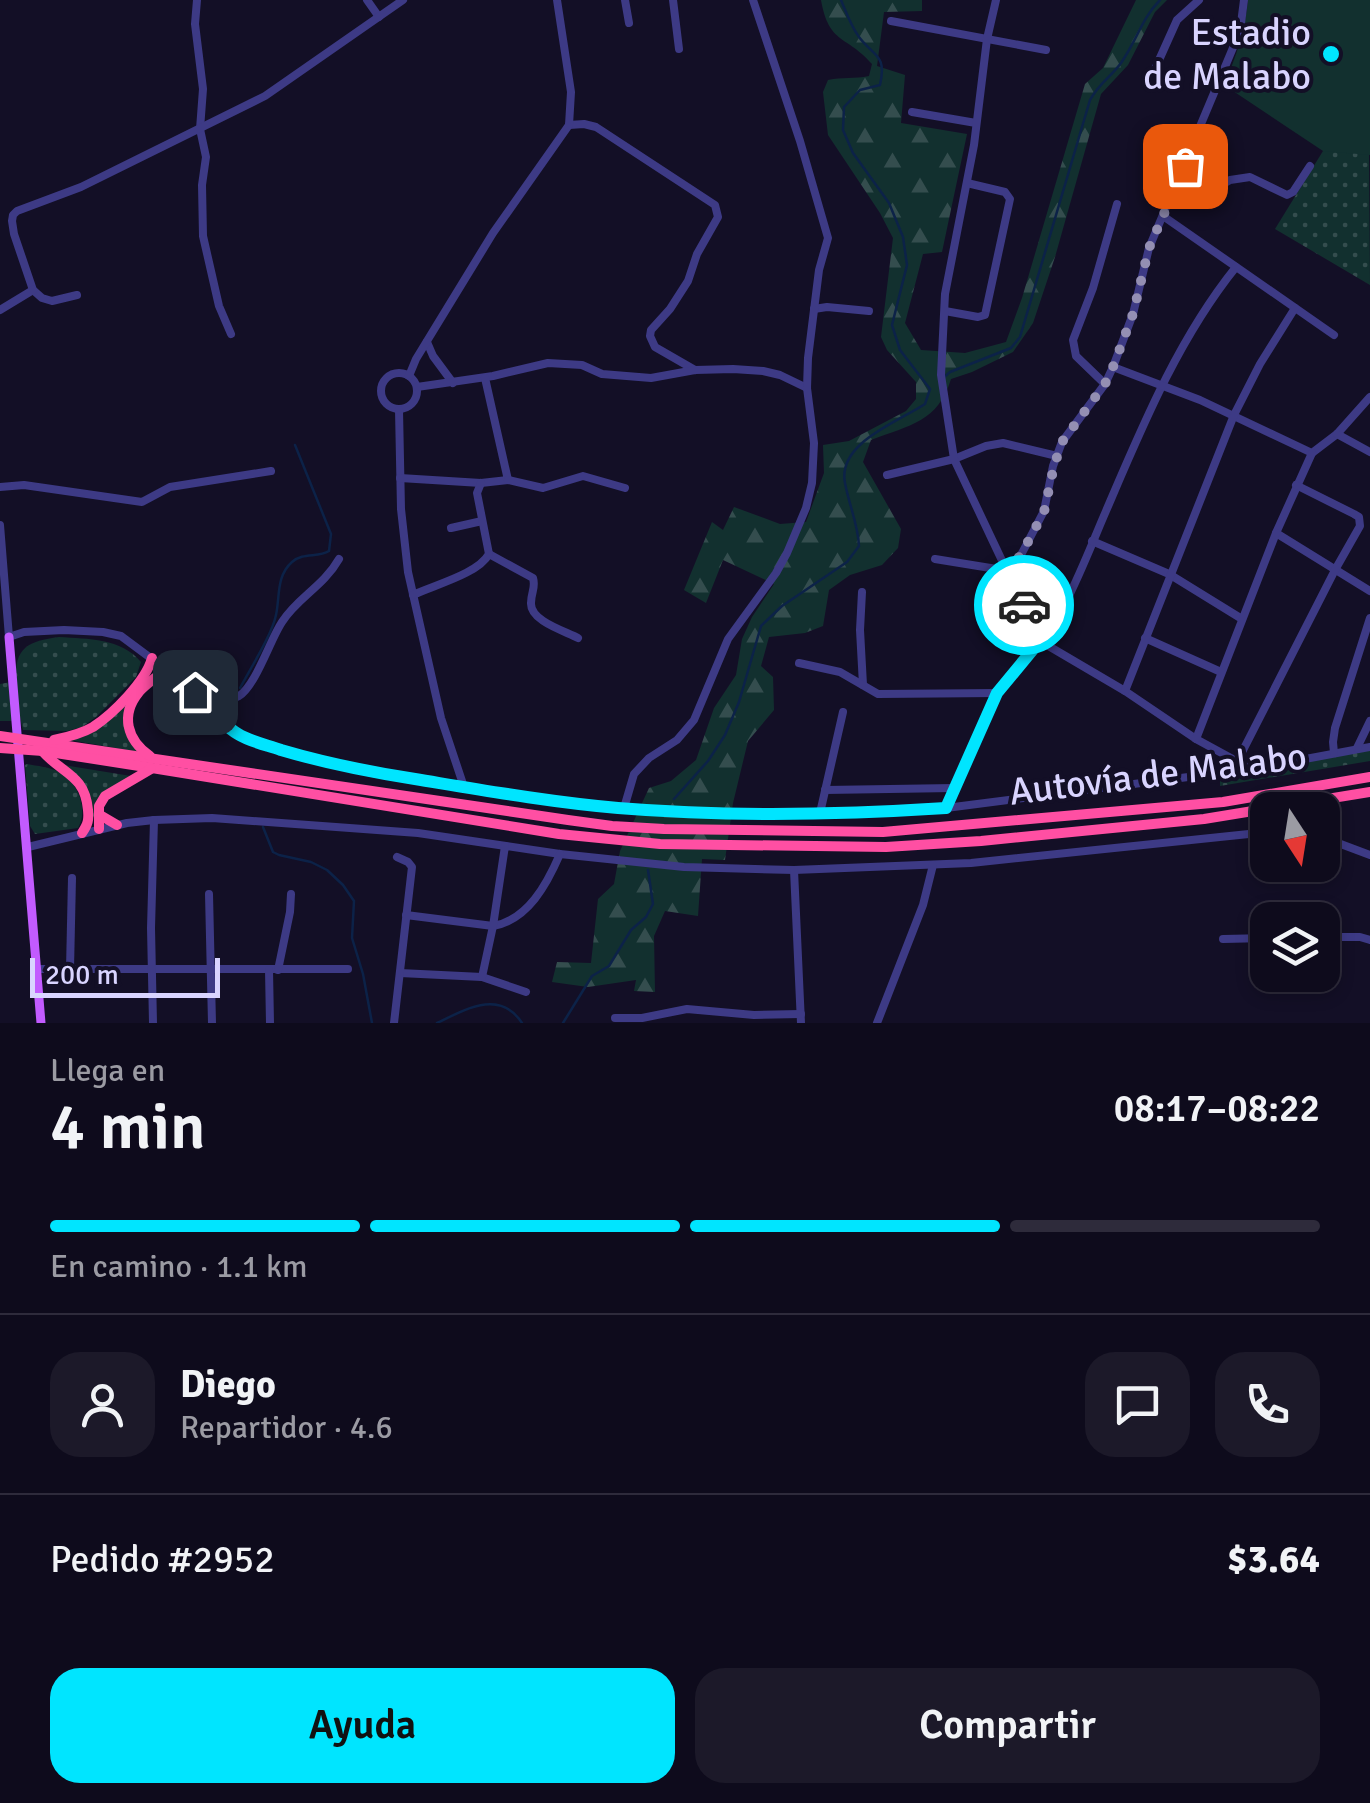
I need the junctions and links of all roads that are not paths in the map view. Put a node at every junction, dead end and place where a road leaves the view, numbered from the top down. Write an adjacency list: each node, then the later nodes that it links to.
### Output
1 (196, 0): 21 (street)
2 (368, 0): 11 (street)
3 (403, 0): 11 (street)
4 (557, 0): 20 (street)
5 (625, 0): 13 (street)
6 (673, 0): 15 (street)
7 (754, 0): 31 (street)
8 (996, 0): 14 (street)
9 (1199, 0): 17 (street)
10 (1244, 0): 22 (street)
11 (378, 17): 21 (street)
12 (891, 21): 14 (street)
13 (629, 23)
14 (987, 40): 16 (street); 19 (street)
15 (679, 49)
16 (1046, 50)
17 (1155, 68)
18 (912, 112): 19 (street)
19 (976, 123): 24 (street)
20 (569, 125): 37 (street); 39 (street)
21 (200, 129): 28 (street); 35 (street)
22 (1185, 166): 23 (street); 26 (street)
23 (1310, 166)
24 (966, 182): 34 (street); 34 (street)
25 (1117, 204): 43 (street)
26 (1163, 216): 27 (street); 38 (street)
27 (1236, 267): 30 (street); 44 (street)
28 (33, 290): 29 (street); 32 (street)
29 (77, 294)
30 (1296, 308): 36 (street); 49 (street)
31 (814, 309): 33 (street); 46 (street)
32 (0, 310)
33 (869, 311)
34 (945, 311): 54 (street)
35 (231, 334)
36 (1334, 335)
37 (427, 342): 40 (street); 42 (street)
38 (1113, 367): 43 (street); 44 (street)
39 (695, 370): 41 (street); 46 (street)
40 (409, 376): 45 (street); 48 (street)
41 (485, 378): 42 (street); 58 (street)
42 (452, 383): 45 (street)
43 (1105, 384): 53 (street)
44 (1162, 386): 49 (street); 67 (street)
45 (417, 388): 48 (street)
46 (808, 388): 108 (street)
47 (1370, 397): 50 (street)
48 (399, 410): 57 (street)
49 (1234, 415): 52 (street); 73 (street)
50 (1337, 434): 51 (street); 52 (street)
51 (1370, 452)
52 (1312, 454): 60 (street)
53 (1056, 456): 54 (street); 72 (street)
54 (954, 459): 56 (street); 72 (street)
55 (270, 470): 61 (street)
56 (887, 475)
57 (400, 478): 59 (street); 76 (street)
58 (508, 480): 59 (street); 62 (street)
59 (481, 482): 63 (street)
60 (1296, 485): 66 (street); 71 (street)
61 (0, 487)
62 (625, 488)
63 (482, 522): 65 (street); 68 (street)
64 (0, 524): 79 (street)
65 (451, 528)
66 (1276, 533): 71 (street); 78 (street)
67 (1092, 542): 73 (street); 82 (street)
68 (489, 554): 76 (street); 80 (street)
69 (339, 559): 89 (street)
70 (935, 559): 72 (street)
71 (1335, 570): 74 (street); 100 (street)
72 (1009, 571): 82 (street)
73 (1169, 574): 78 (street); 81 (street)
74 (1370, 591)
75 (862, 592): 87 (street)
76 (413, 595): 104 (street)
77 (1370, 618): 99 (street)
78 (1242, 619): 86 (street)
79 (10, 636): 83 (street); 119 (main road)
80 (578, 638)
81 (1145, 638): 86 (street); 88 (street)
82 (1040, 641): 88 (street); 90 (street)
83 (152, 658): 85 (street); 95 (highway)
84 (799, 663): 87 (street)
85 (164, 670): 89 (street); 101 (highway)
86 (1221, 672): 94 (street)
87 (863, 686): 90 (street)
88 (1124, 691): 94 (street)
89 (195, 692): 104 (street)
90 (997, 693): 105 (street)
91 (842, 712): 106 (street)
92 (1370, 721): 98 (street)
93 (0, 736): 95 (highway, Autovía de Malabo)
94 (1196, 739): 100 (street)
95 (43, 746): 97 (highway, Autovía de Malabo); 101 (highway, Autovía de Malabo); 115 (highway)
96 (1370, 746): 98 (street)
97 (0, 748)
98 (1356, 749): 99 (street)
99 (1334, 753): 102 (street)
100 (1237, 762): 102 (street)
101 (154, 763): 103 (highway, Autovía de Malabo); 107 (highway, Autovía de Malabo); 111 (highway)
102 (1251, 770): 109 (street)
103 (1370, 777)
104 (460, 786): 108 (street)
105 (954, 788): 106 (street); 109 (street)
106 (825, 790): 110 (street)
107 (1370, 792)
108 (624, 808): 110 (street)
109 (946, 808): 110 (street)
110 (820, 813)
111 (100, 815): 113 (highway); 114 (highway)
112 (154, 820): 113 (street); 118 (street); 136 (street)
113 (117, 826): 114 (street)
114 (99, 829): 115 (street)
115 (82, 833): 119 (street)
116 (1250, 834): 123 (street)
117 (1340, 843): 121 (street)
118 (505, 846): 120 (street); 129 (street)
119 (28, 847): 134 (main road)
120 (560, 854): 124 (street); 129 (street)
121 (1370, 854)
122 (397, 857): 128 (street)
123 (934, 866): 124 (street); 150 (street)
124 (794, 870): 144 (street)
125 (72, 878): 135 (street)
126 (208, 894): 137 (street)
127 (291, 894): 139 (street)
128 (406, 915): 129 (street); 140 (street)
129 (493, 926): 141 (street)
130 (1223, 938): 131 (street)
131 (1250, 938)
132 (1340, 938): 133 (street)
133 (1370, 940)
134 (36, 969): 135 (street); 145 (main road)
135 (70, 969): 136 (street)
136 (151, 969): 137 (street); 146 (street)
137 (211, 969): 139 (street); 147 (street)
138 (348, 969): 139 (street)
139 (274, 970): 148 (street)
140 (400, 973): 141 (street); 149 (street)
141 (482, 976): 142 (street)
142 (526, 992)
143 (614, 1018): 144 (street)
144 (801, 1018)
145 (41, 1023)
146 (153, 1023)
147 (212, 1023)
148 (270, 1023)
149 (394, 1023)
150 (877, 1023)

